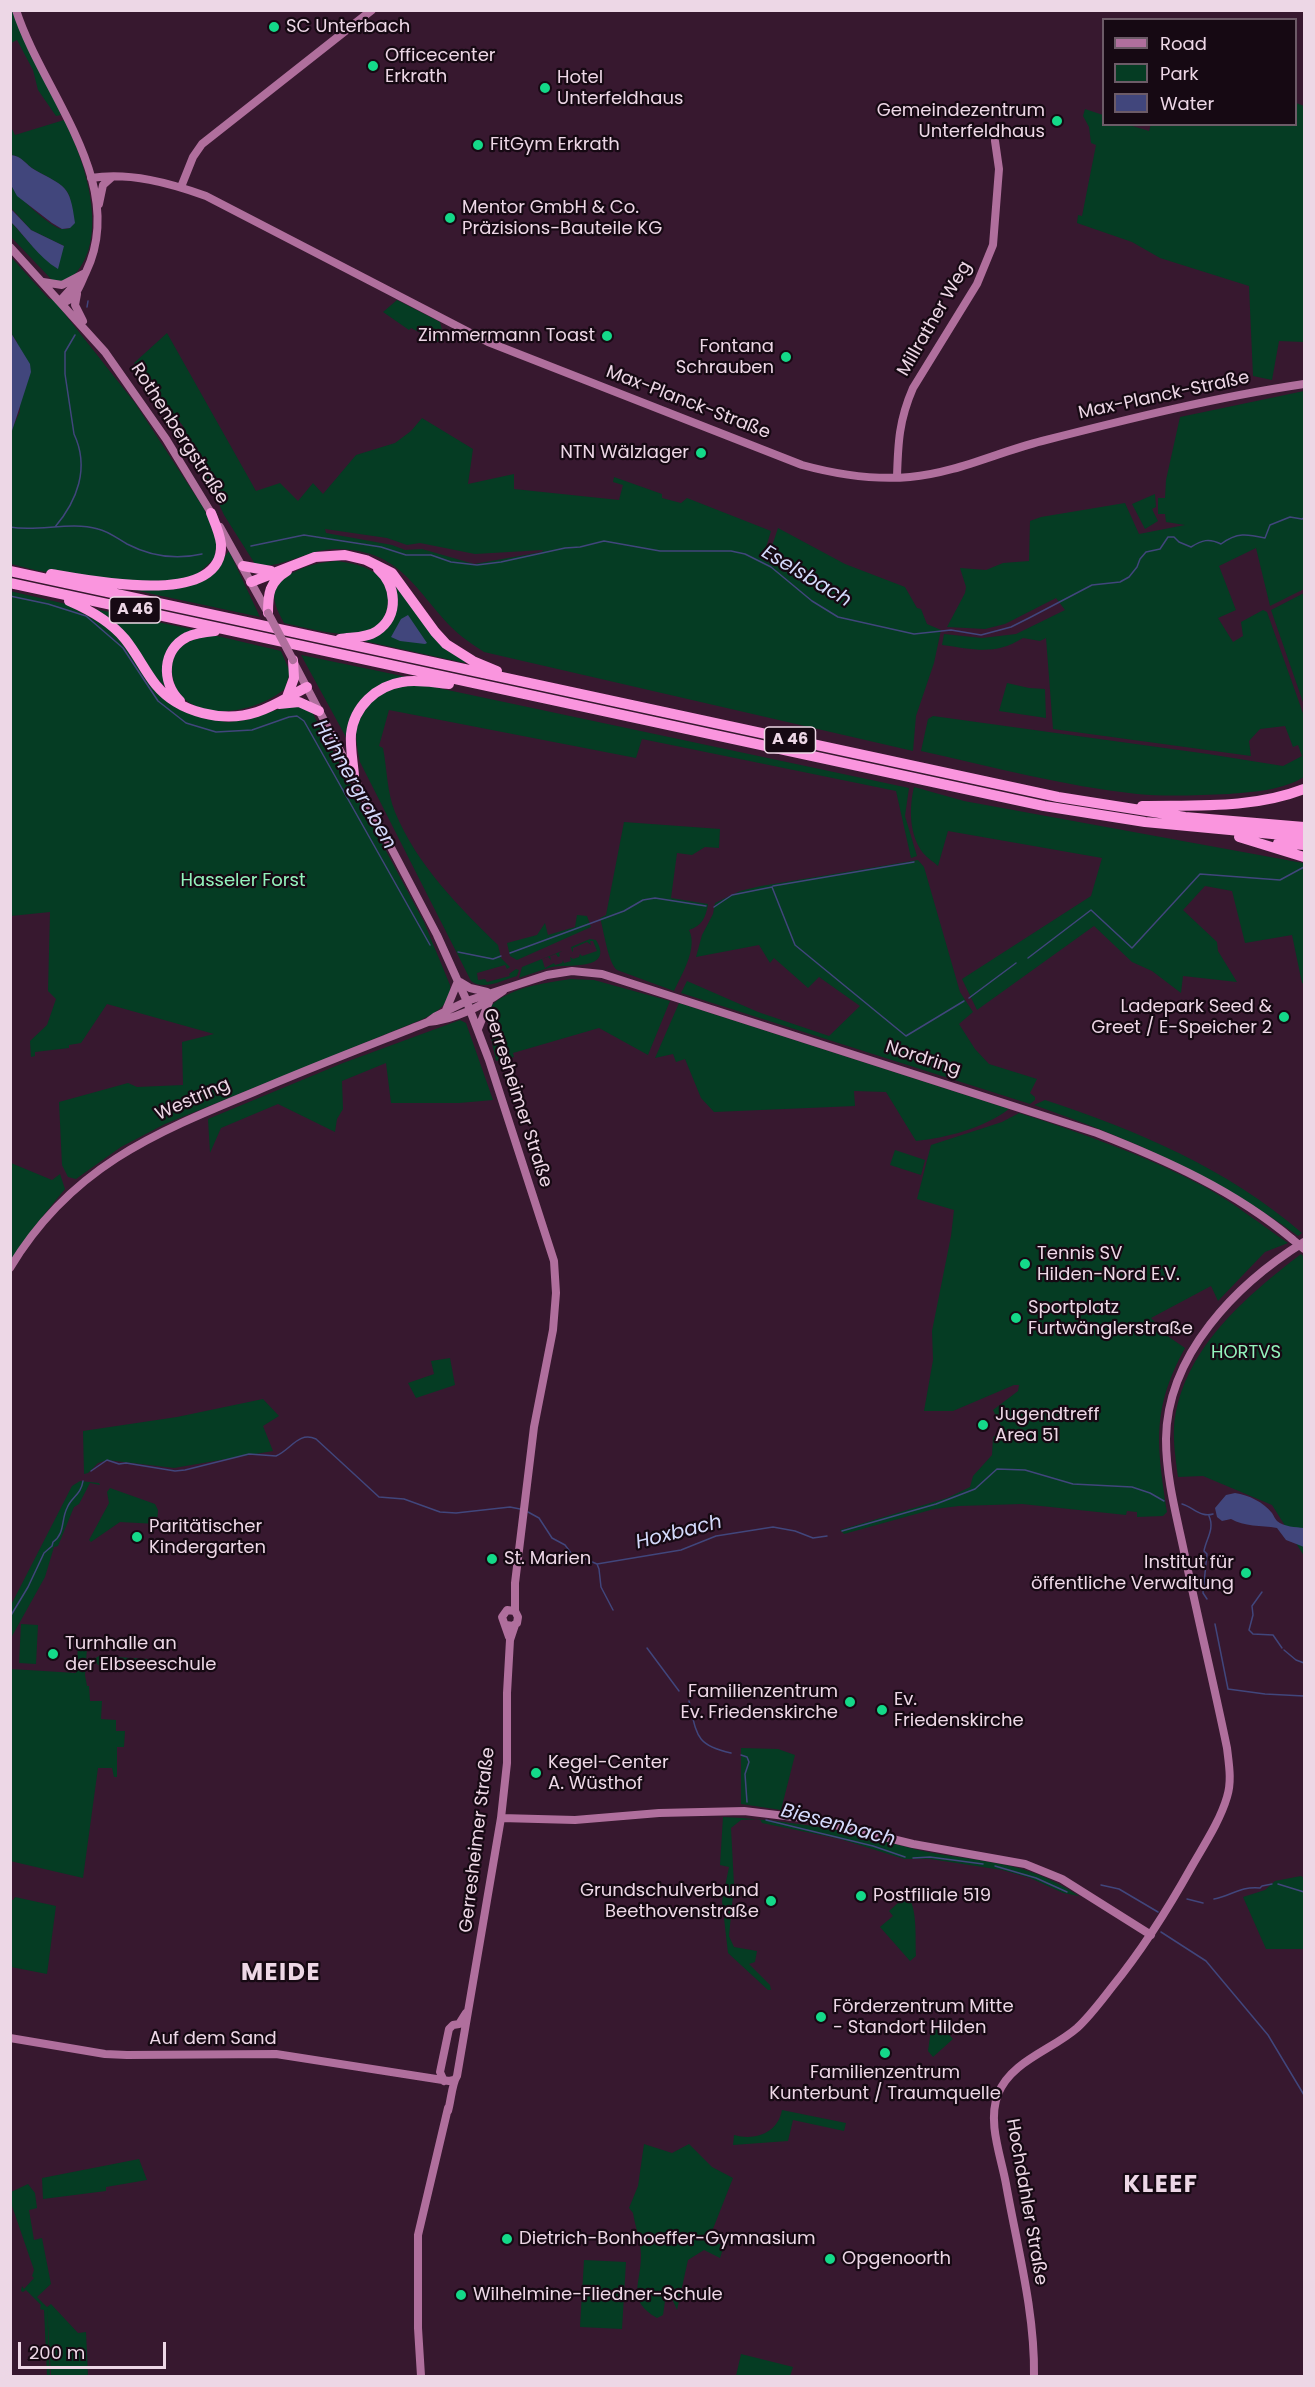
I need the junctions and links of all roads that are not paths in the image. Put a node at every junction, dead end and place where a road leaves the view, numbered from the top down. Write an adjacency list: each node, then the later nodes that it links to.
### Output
1 (16, 10): 5 (street)
2 (372, 10): 6 (street)
3 (995, 141): 15 (street, Millrather Weg)
4 (112, 177): 5 (street, Max-Planck-Straße); 6 (street, Max-Planck-Straße); 7 (street)
5 (91, 178): 7 (street)
6 (181, 187): 15 (street, Max-Planck-Straße)
7 (98, 213): 9 (street)
8 (10, 247): 10 (street, Rothenbergstraße)
9 (85, 273): 10 (street); 11 (street); 12 (street)
10 (43, 282): 12 (street, Rothenbergstraße)
11 (78, 291): 12 (street); 13 (street)
12 (61, 302): 13 (street, Rothenbergstraße)
13 (91, 335): 16 (street, Rothenbergstraße)
14 (1305, 384): 15 (street, Max-Planck-Straße)
15 (897, 477)
16 (212, 513): 18 (highway); 19 (street, Rothenbergstraße)
17 (366, 560): 20 (highway); 28 (highway); 30 (highway)
18 (10, 565)
19 (243, 566): 21 (highway); 23 (street, Rothenbergstraße)
20 (291, 566): 21 (highway); 26 (highway)
21 (280, 570): 23 (highway)
22 (10, 571): 28 (highway, A 46)
23 (251, 582): 26 (street, Rothenbergstraße)
24 (10, 584): 25 (highway, A 46)
25 (46, 591): 27 (highway, A 46); 35 (highway)
26 (268, 614): 29 (street, Rothenbergstraße, bridge)
27 (223, 630): 32 (highway, A 46); 35 (highway)
28 (328, 640): 30 (highway, A 46)
29 (293, 660): 31 (street, Gerresheimer Straße); 33 (highway)
30 (522, 682): 39 (highway, A 46)
31 (307, 687): 33 (highway); 36 (street, Gerresheimer Straße)
32 (503, 690): 37 (highway); 41 (highway, A 46)
33 (287, 697): 34 (highway)
34 (272, 705): 35 (highway); 36 (highway)
35 (189, 709)
36 (319, 711): 37 (street, Gerresheimer Straße)
37 (354, 776): 46 (street, Gerresheimer Straße)
38 (1305, 789): 39 (highway)
39 (1109, 807): 40 (highway, A 46)
40 (1305, 827)
41 (1211, 830): 42 (highway, A 46); 43 (highway)
42 (1305, 837)
43 (1253, 842): 44 (highway); 45 (highway)
44 (1305, 845)
45 (1305, 857)
46 (458, 981): 47 (street); 48 (street, Gerresheimer Straße); 49 (street)
47 (489, 997): 48 (street, Nordring); 51 (street); 53 (street, Nordring, bridge)
48 (469, 1005): 49 (street, Westring); 50 (street, Westring); 51 (street, Gerresheimer Straße)
49 (446, 1011): 50 (street, Westring)
50 (428, 1022): 54 (street, Westring)
51 (478, 1029): 55 (street, Gerresheimer Straße)
52 (1305, 1242): 58 (street, Hochdahler Straße)
53 (1305, 1249)
54 (10, 1268)
55 (511, 1611): 56 (street); 56 (street)
56 (511, 1625): 57 (street, Gerresheimer Straße)
57 (501, 1818): 58 (street); 59 (street, Gerresheimer Straße)
58 (1151, 1935): 63 (street, Hochdahler Straße)
59 (462, 2027): 61 (street, Gerresheimer Straße); 61 (street, Gerresheimer Straße)
60 (10, 2038): 61 (street, Auf dem Sand)
61 (447, 2079): 62 (street, Gerresheimer Straße)
62 (421, 2376)
63 (1034, 2376)

